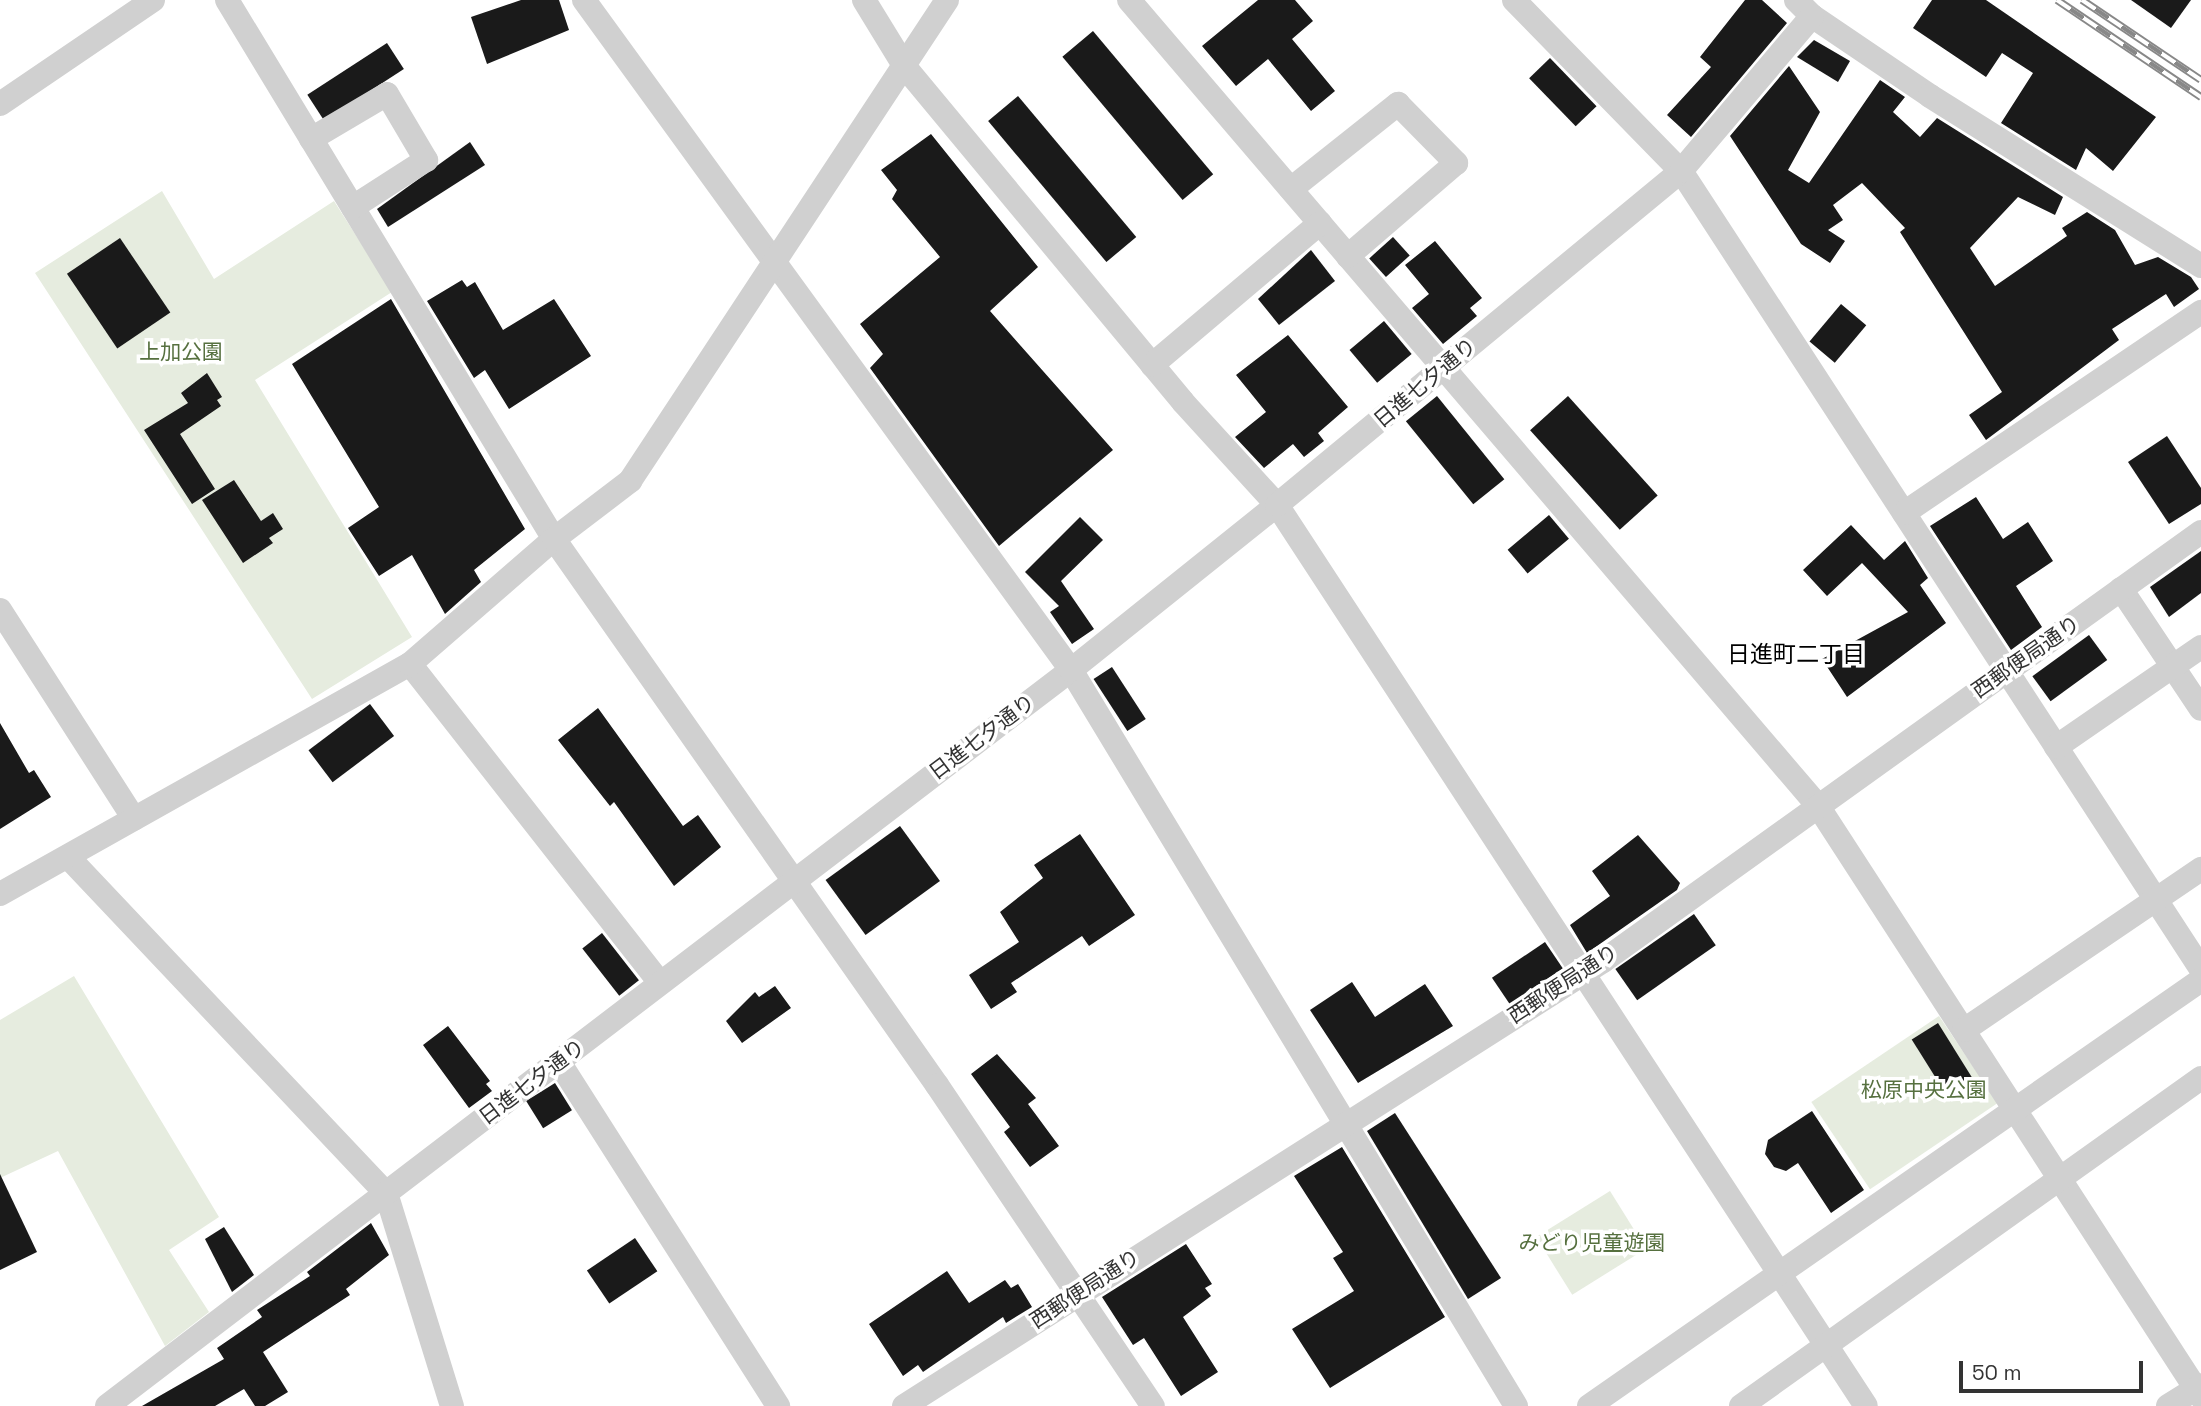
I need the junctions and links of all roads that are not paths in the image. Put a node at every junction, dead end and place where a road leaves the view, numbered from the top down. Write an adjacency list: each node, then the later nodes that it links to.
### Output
1 (153, 0): 10 (street)
2 (227, 0): 11 (street)
3 (584, 0): 17 (street)
4 (864, 0): 9 (street)
5 (947, 0): 9 (street)
6 (1129, 0): 13 (street)
7 (1514, 0): 12 (street)
8 (1804, 8): 12 (street, 日進七夕通り); 18 (street)
9 (905, 67): 17 (street); 20 (street)
10 (0, 104)
11 (311, 139): 14 (street); 14 (street)
12 (1681, 170): 21 (street, 日進七夕通り); 23 (street)
13 (1291, 189): 15 (street); 16 (street)
14 (353, 207): 25 (street)
15 (1320, 223): 16 (street); 20 (street)
16 (1348, 256): 21 (street)
17 (772, 263): 25 (street); 31 (street)
18 (2201, 266)
19 (2201, 312): 23 (street)
20 (1152, 365): 22 (street)
21 (1444, 368): 22 (street, 日進七夕通り); 35 (street)
22 (1277, 505): 31 (street, 日進七夕通り); 43 (street)
23 (1904, 513): 32 (street)
24 (2201, 531): 26 (street, 西郵便局通り)
25 (554, 539): 29 (street); 39 (street)
26 (2121, 589): 30 (street); 32 (street, 西郵便局通り)
27 (0, 610): 36 (street)
28 (2201, 647): 30 (street)
29 (410, 664): 36 (street); 45 (street)
30 (2172, 667): 33 (street); 34 (street)
31 (1071, 670): 39 (street, 日進七夕通り); 50 (street)
32 (2007, 671): 34 (street); 35 (street, 西郵便局通り)
33 (2201, 709)
34 (2056, 747): 41 (street)
35 (1818, 806): 43 (street, 西郵便局通り); 46 (street)
36 (134, 820): 37 (street)
37 (69, 858): 40 (street); 52 (street)
38 (2201, 869): 41 (street)
39 (795, 879): 45 (street, 日進七夕通り); 54 (street)
40 (1, 890)
41 (2155, 900): 42 (street); 46 (street)
42 (2201, 969)
43 (1583, 972): 50 (street, 西郵便局通り); 53 (street)
44 (2201, 980): 49 (street)
45 (660, 983): 47 (street, 日進七夕通り)
46 (1964, 1030): 49 (street)
47 (559, 1062): 52 (street, 日進七夕通り); 59 (street)
48 (2201, 1078): 51 (street)
49 (2014, 1108): 51 (street); 53 (street)
50 (1344, 1123): 54 (street, 西郵便局通り); 62 (street)
51 (2060, 1178): 55 (street); 56 (street)
52 (386, 1193): 57 (street, 日進七夕通り); 58 (street)
53 (1780, 1274): 55 (street); 63 (street)
54 (1080, 1293): 60 (street, 西郵便局通り); 61 (street)
55 (1826, 1345): 64 (street); 65 (street)
56 (2199, 1390): 66 (street)
57 (107, 1406)
58 (452, 1406)
59 (778, 1406)
60 (904, 1406)
61 (1153, 1406)
62 (1516, 1406)
63 (1589, 1406)
64 (1741, 1406)
65 (1866, 1406)
66 (2168, 1406)

